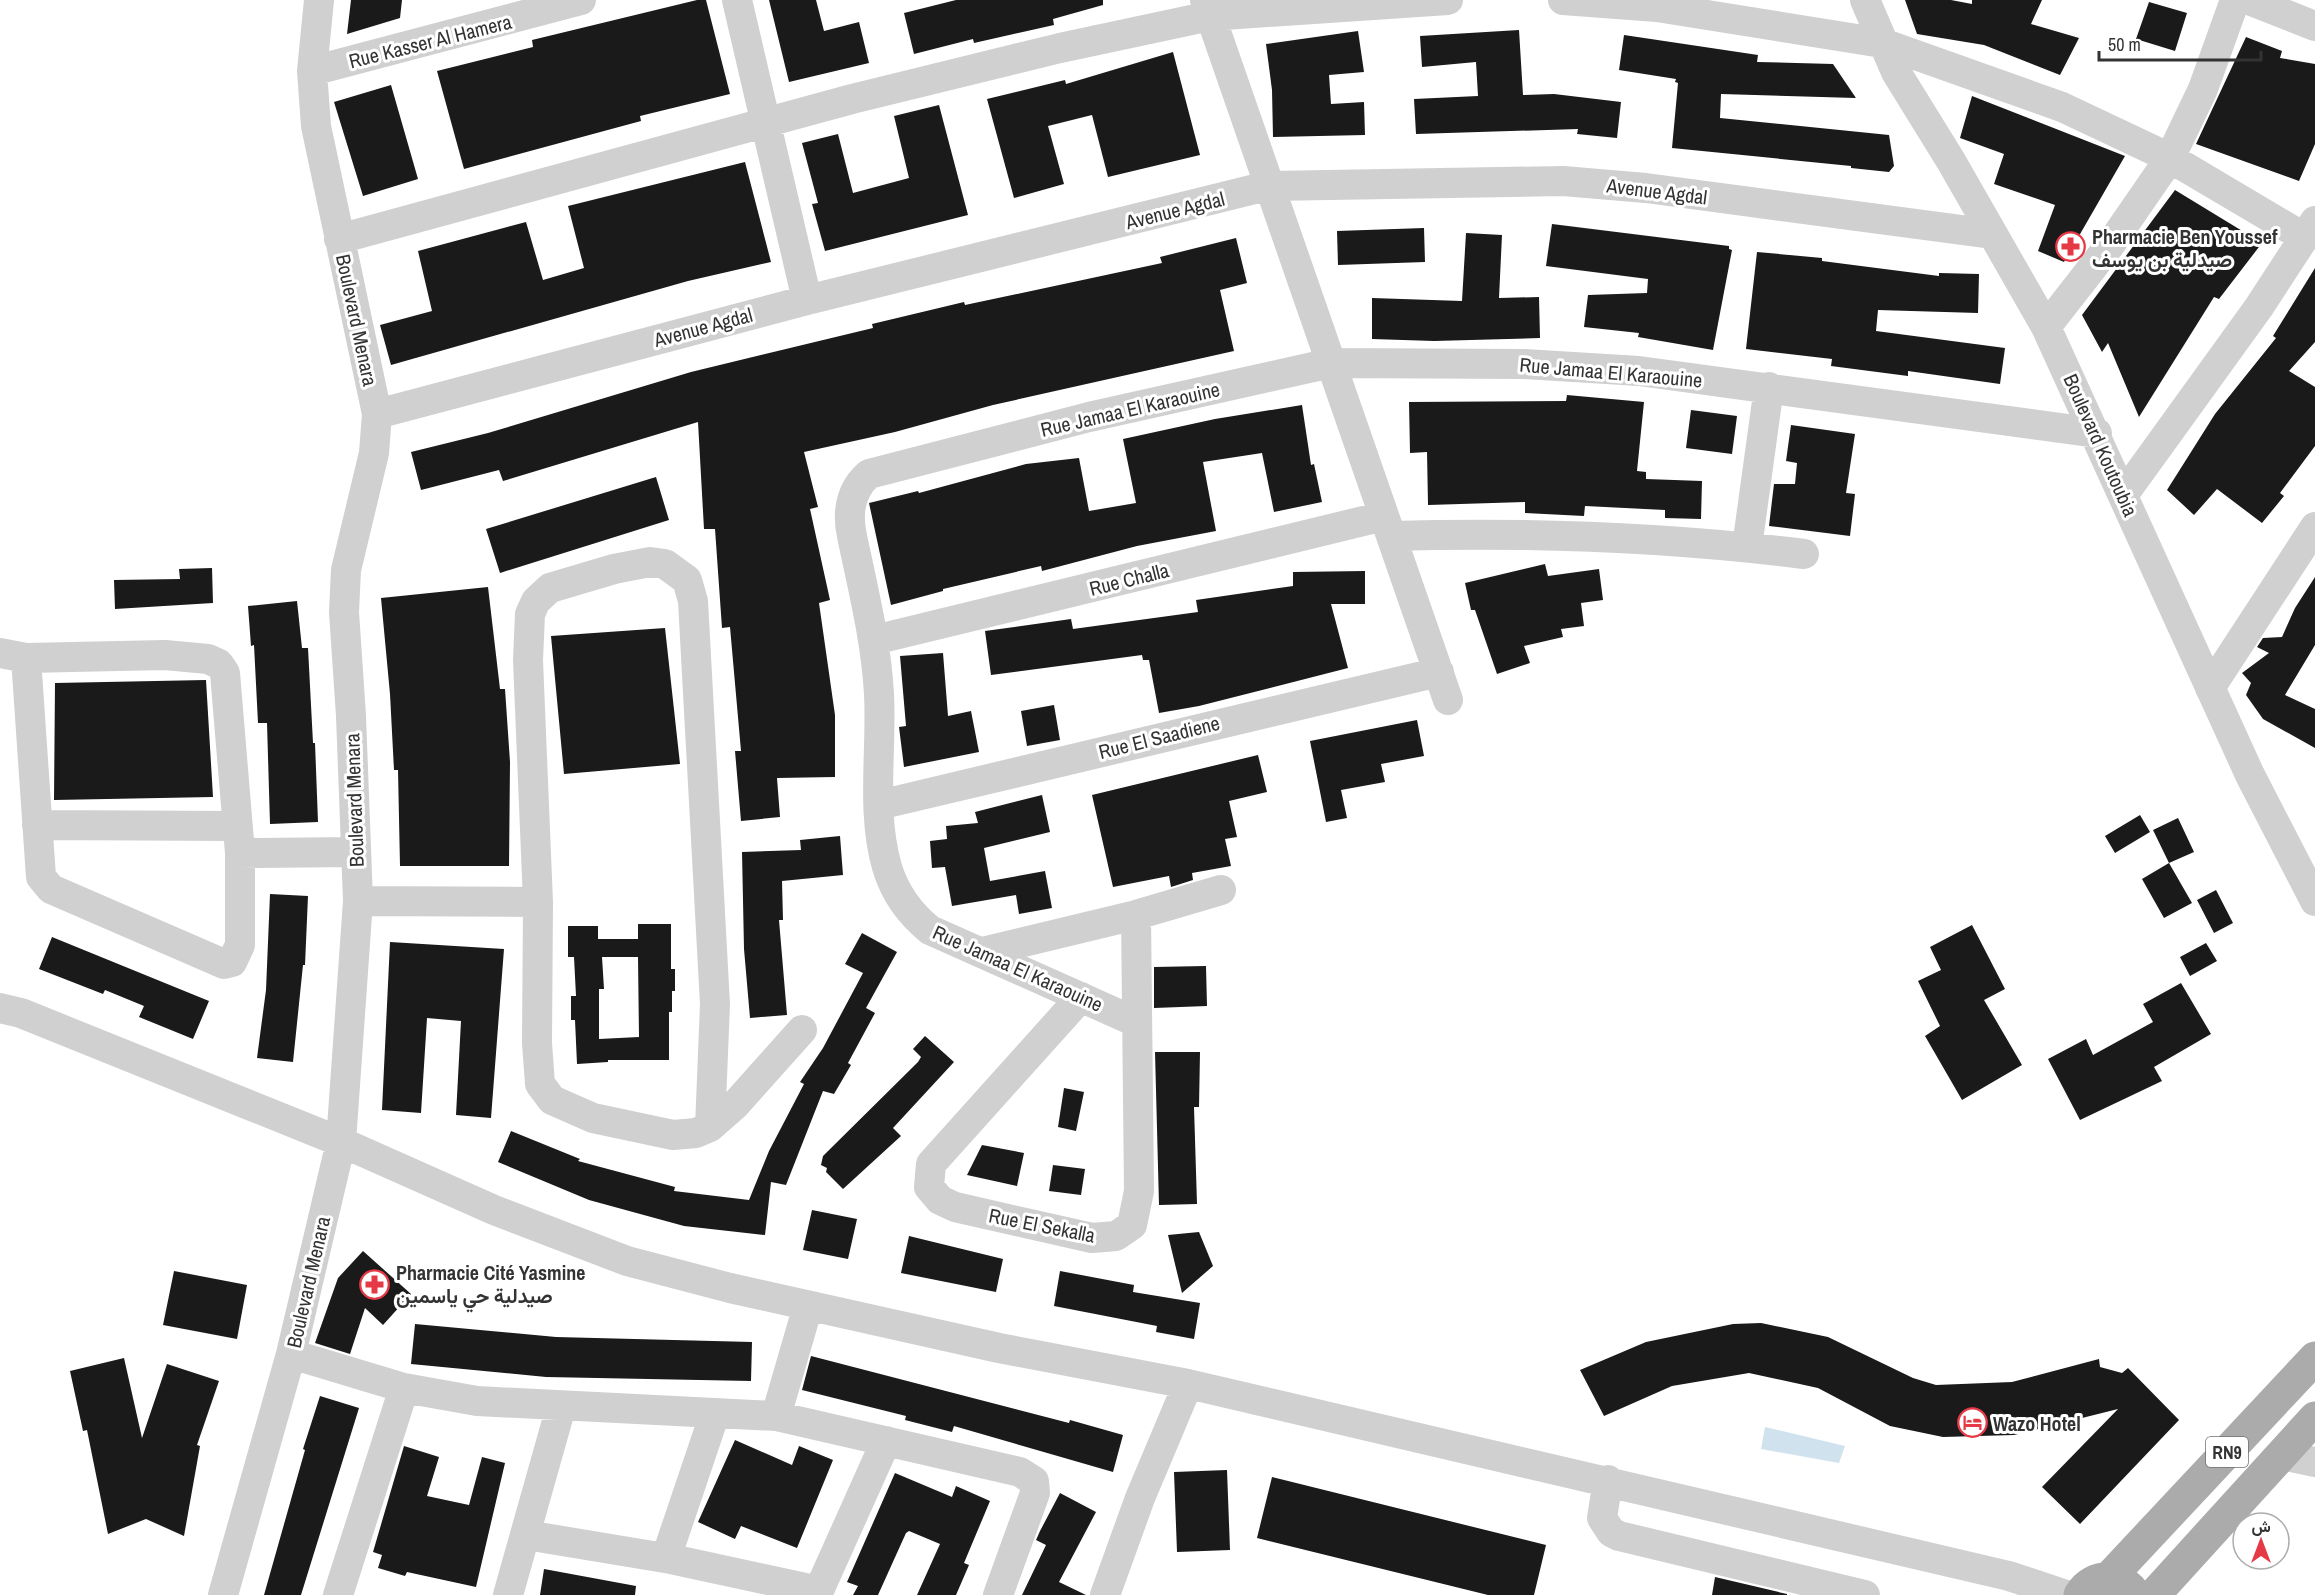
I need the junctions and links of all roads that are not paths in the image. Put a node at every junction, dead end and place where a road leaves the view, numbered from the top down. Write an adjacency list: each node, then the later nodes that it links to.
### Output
1 (319, 0): 12 (street, Boulevard Menara)
2 (737, 0): 13 (street)
3 (1448, 0): 9 (street)
4 (1563, 0): 11 (street)
5 (1865, 0): 11 (street, Boulevard Koutoubia)
6 (2235, 0): 14 (street)
7 (2249, 0): 10 (street)
8 (564, 2): 12 (street, Rue Kasser Al Hamera)
9 (1208, 8): 13 (street); 15 (street)
10 (2315, 26)
11 (1881, 42): 14 (street); 17 (street, Boulevard Koutoubia)
12 (312, 71): 18 (street, Boulevard Menara)
13 (765, 122): 18 (street); 19 (street)
14 (2170, 158): 16 (street); 20 (street)
15 (1268, 186): 17 (street, Avenue Agdal); 19 (street, Avenue Agdal); 21 (street)
16 (2310, 230): 25 (street)
17 (1992, 234): 20 (street, Boulevard Koutoubia)
18 (339, 239): 23 (street, Boulevard Menara)
19 (807, 300): 23 (street, Avenue Agdal)
20 (2046, 327): 24 (street, Boulevard Koutoubia)
21 (1331, 363): 22 (street, Rue Jamaa El Karaouine); 26 (street); 30 (street, Rue Jamaa El Karaouine)
22 (1769, 387): 24 (street, Rue Jamaa El Karaouine); 28 (street)
23 (377, 414): 38 (street, Boulevard Menara)
24 (2097, 433): 25 (street, Boulevard Koutoubia)
25 (2124, 494): 33 (street, Boulevard Koutoubia)
26 (1387, 526): 28 (street, Rue Challa); 30 (street, Rue Challa); 32 (street)
27 (2315, 527): 33 (street)
28 (1747, 547): 29 (street, Rue Challa)
29 (1804, 554)
30 (874, 640): 35 (street, Rue Jamaa El Karaouine)
31 (13, 656): 36 (street); 37 (street)
32 (1439, 672): 34 (street); 35 (street, Rue El Saadiene)
33 (2210, 688): 41 (street, Boulevard Koutoubia)
34 (1448, 700)
35 (879, 805): 44 (street, Rue Jamaa El Karaouine)
36 (37, 825): 37 (street); 37 (street)
37 (238, 839): 38 (street)
38 (356, 852): 40 (street, Boulevard Menara)
39 (1221, 890): 43 (street)
40 (358, 901): 42 (street); 50 (street, Boulevard Menara)
41 (2315, 901)
42 (538, 902): 49 (street); 49 (street)
43 (1136, 915): 44 (street); 47 (street, Rue El Sekalla)
44 (982, 952): 45 (street, Rue Jamaa El Karaouine)
45 (1081, 997): 47 (street, Rue Jamaa El Karaouine); 47 (street, Rue El Sekalla)
46 (0, 1008): 50 (street)
47 (1136, 1022)
48 (802, 1030): 49 (street)
49 (710, 1127)
50 (341, 1142): 51 (street); 52 (street, Boulevard Menara)
51 (808, 1306): 54 (street); 58 (street)
52 (291, 1354): 55 (street); 69 (street, Boulevard Menara)
53 (2315, 1358): 67 (main road, RN9)
54 (1188, 1384): 63 (street); 73 (street)
55 (404, 1388): 56 (street); 70 (street)
56 (561, 1407): 57 (street); 64 (street)
57 (715, 1413): 58 (street); 65 (street)
58 (776, 1416): 60 (street)
59 (2315, 1418): 61 (main road, RN9)
60 (886, 1441): 68 (street); 72 (street)
61 (2281, 1455): 62 (street); 77 (main road, RN9)
62 (2315, 1462)
63 (1608, 1480): 66 (street); 74 (street)
64 (526, 1535): 65 (street); 71 (street)
65 (666, 1558): 68 (street)
66 (2005, 1586): 75 (street)
67 (2122, 1587): 76 (main road, RN9)
68 (818, 1593)
69 (223, 1595)
70 (338, 1595)
71 (508, 1595)
72 (998, 1595)
73 (1105, 1595)
74 (1865, 1595)
75 (2066, 1595)
76 (2080, 1595)
77 (2154, 1595)

